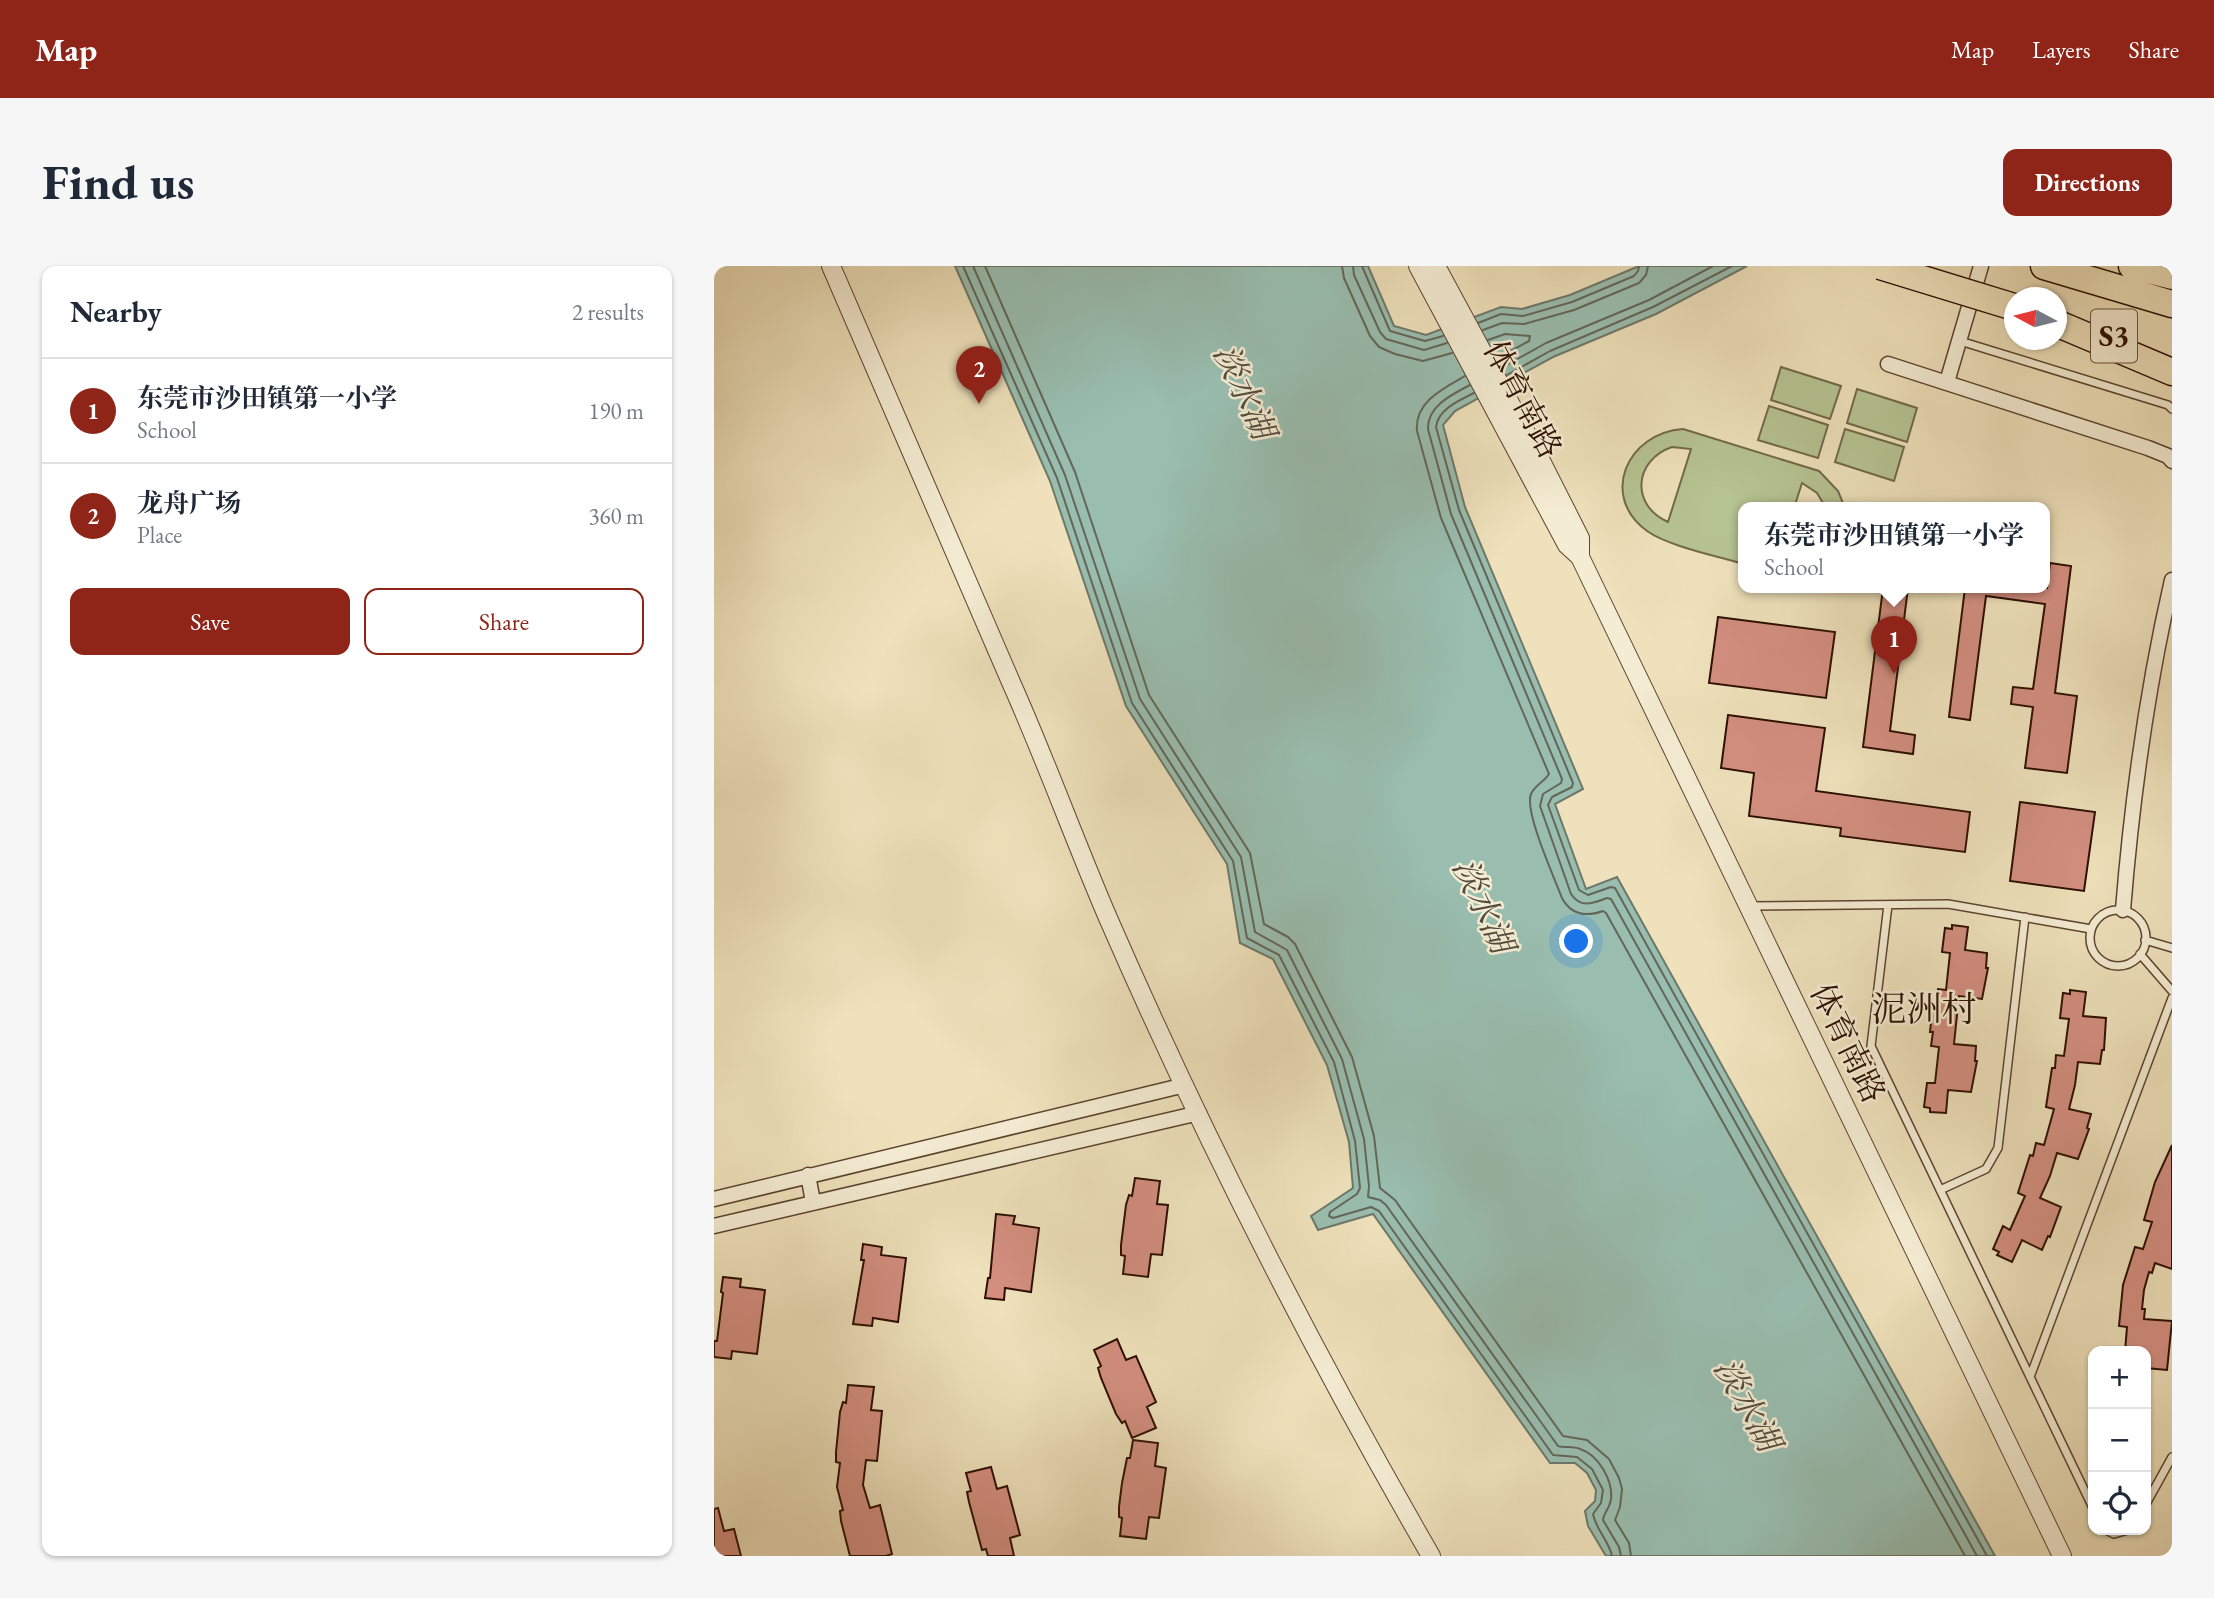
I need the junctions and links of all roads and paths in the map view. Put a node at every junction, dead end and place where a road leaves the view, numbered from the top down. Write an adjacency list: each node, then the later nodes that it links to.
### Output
1 (831, 266): 32 (street)
2 (1418, 266): 9 (street, 体育南路)
3 (1436, 266): 9 (street, 体育南路)
4 (1880, 266): 10 (highway, bridge)
5 (1982, 266): 14 (street)
6 (2044, 266): 11 (highway, S3)
7 (2132, 266): 8 (highway)
8 (2172, 276)
9 (1438, 287): 23 (street, 体育南路)
10 (2004, 304)
11 (2172, 304)
12 (2067, 324): 15 (highway, S3)
13 (2067, 326): 17 (highway)
14 (1959, 341): 18 (street); 19 (lane)
15 (2172, 352)
16 (1888, 364): 18 (street)
17 (2172, 372)
18 (1947, 382): 20 (street)
19 (2172, 409)
20 (2172, 461)
21 (2172, 580): 24 (street)
22 (1888, 905): 23 (lane); 25 (lane); 35 (lane)
23 (1750, 906): 44 (street, 体育南路)
24 (2123, 910): 26 (lane); 27 (lane)
25 (2025, 918): 26 (lane); 35 (lane)
26 (2091, 929): 29 (lane)
27 (2145, 940): 28 (lane); 29 (lane)
28 (2172, 948)
29 (2140, 954): 30 (lane)
30 (2172, 991)
31 (2172, 998): 39 (lane)
32 (1185, 1085): 33 (street); 34 (street)
33 (1199, 1113): 37 (street); 43 (street)
34 (808, 1175): 36 (street); 37 (street)
35 (1940, 1190): 39 (lane)
36 (714, 1199)
37 (813, 1202): 38 (street)
38 (714, 1226)
39 (2030, 1377): 42 (lane)
40 (2172, 1457): 41 (lane)
41 (2151, 1495)
42 (2088, 1498)
43 (1431, 1556)
44 (2062, 1556)

